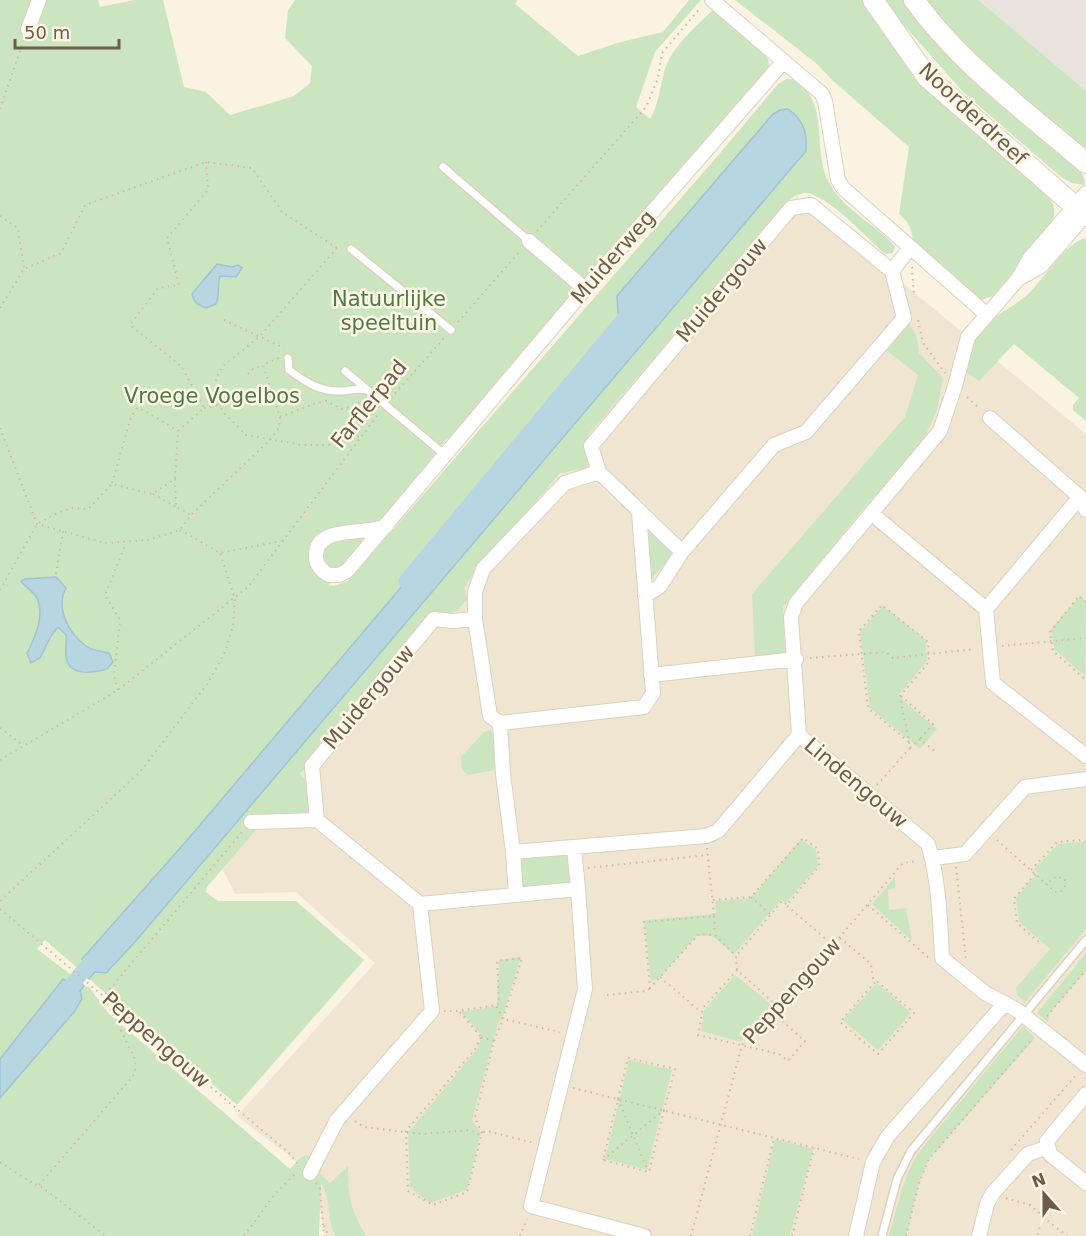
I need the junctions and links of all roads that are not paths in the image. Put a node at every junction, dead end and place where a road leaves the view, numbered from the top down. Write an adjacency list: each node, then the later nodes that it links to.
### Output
1 (39, 0): 5 (street)
2 (712, 0): 6 (street)
3 (873, 0): 9 (main road, Noorderdreef)
4 (914, 0): 7 (main road, Noorderdreef)
5 (28, 29)
6 (784, 61): 11 (street); 14 (street, Muiderweg)
7 (1086, 163)
8 (443, 167): 10 (lane)
9 (1083, 209): 15 (street, Lindengouw)
10 (529, 242): 14 (street)
11 (910, 248): 13 (street); 15 (street)
12 (351, 249): 16 (lane)
13 (892, 271): 22 (street, Muidergouw); 27 (street)
14 (585, 290): 21 (street, Muiderweg)
15 (986, 314): 25 (street, Lindengouw)
16 (451, 330)
17 (288, 358): 19 (lane)
18 (345, 371): 19 (lane)
19 (369, 390): 21 (lane)
20 (990, 418): 23 (street)
21 (446, 455): 26 (street, Muiderweg)
22 (599, 472): 24 (street); 30 (street)
23 (1083, 503): 29 (street)
24 (639, 512): 27 (street); 28 (street)
25 (871, 513): 29 (street); 31 (street, Lindengouw)
26 (386, 526): 26 (street, Muiderweg)
27 (682, 552): 28 (street)
28 (645, 596): 32 (street)
29 (986, 609): 35 (street)
30 (475, 619): 33 (street); 37 (street, Muidergouw)
31 (796, 659): 32 (street); 34 (street, Lindengouw)
32 (651, 675): 33 (street)
33 (500, 723): 40 (street)
34 (799, 735): 39 (street); 41 (street, Lindengouw)
35 (1086, 756)
36 (1086, 779): 41 (street)
37 (317, 820): 38 (street); 44 (street)
38 (250, 822)
39 (574, 848): 40 (street); 42 (street)
40 (513, 852): 43 (street)
41 (933, 858): 46 (street, Lindengouw)
42 (578, 889): 43 (street); 53 (street)
43 (516, 894): 44 (street)
44 (420, 904): 51 (street)
45 (1086, 940): 47 (lane)
46 (1005, 1003): 47 (street); 54 (street)
47 (1023, 1015): 48 (street); 55 (lane)
48 (1086, 1065)
49 (1086, 1094): 50 (street)
50 (1048, 1147): 52 (street); 56 (street)
51 (306, 1170)
52 (1086, 1183)
53 (644, 1236)
54 (856, 1236)
55 (882, 1236)
56 (979, 1236)

